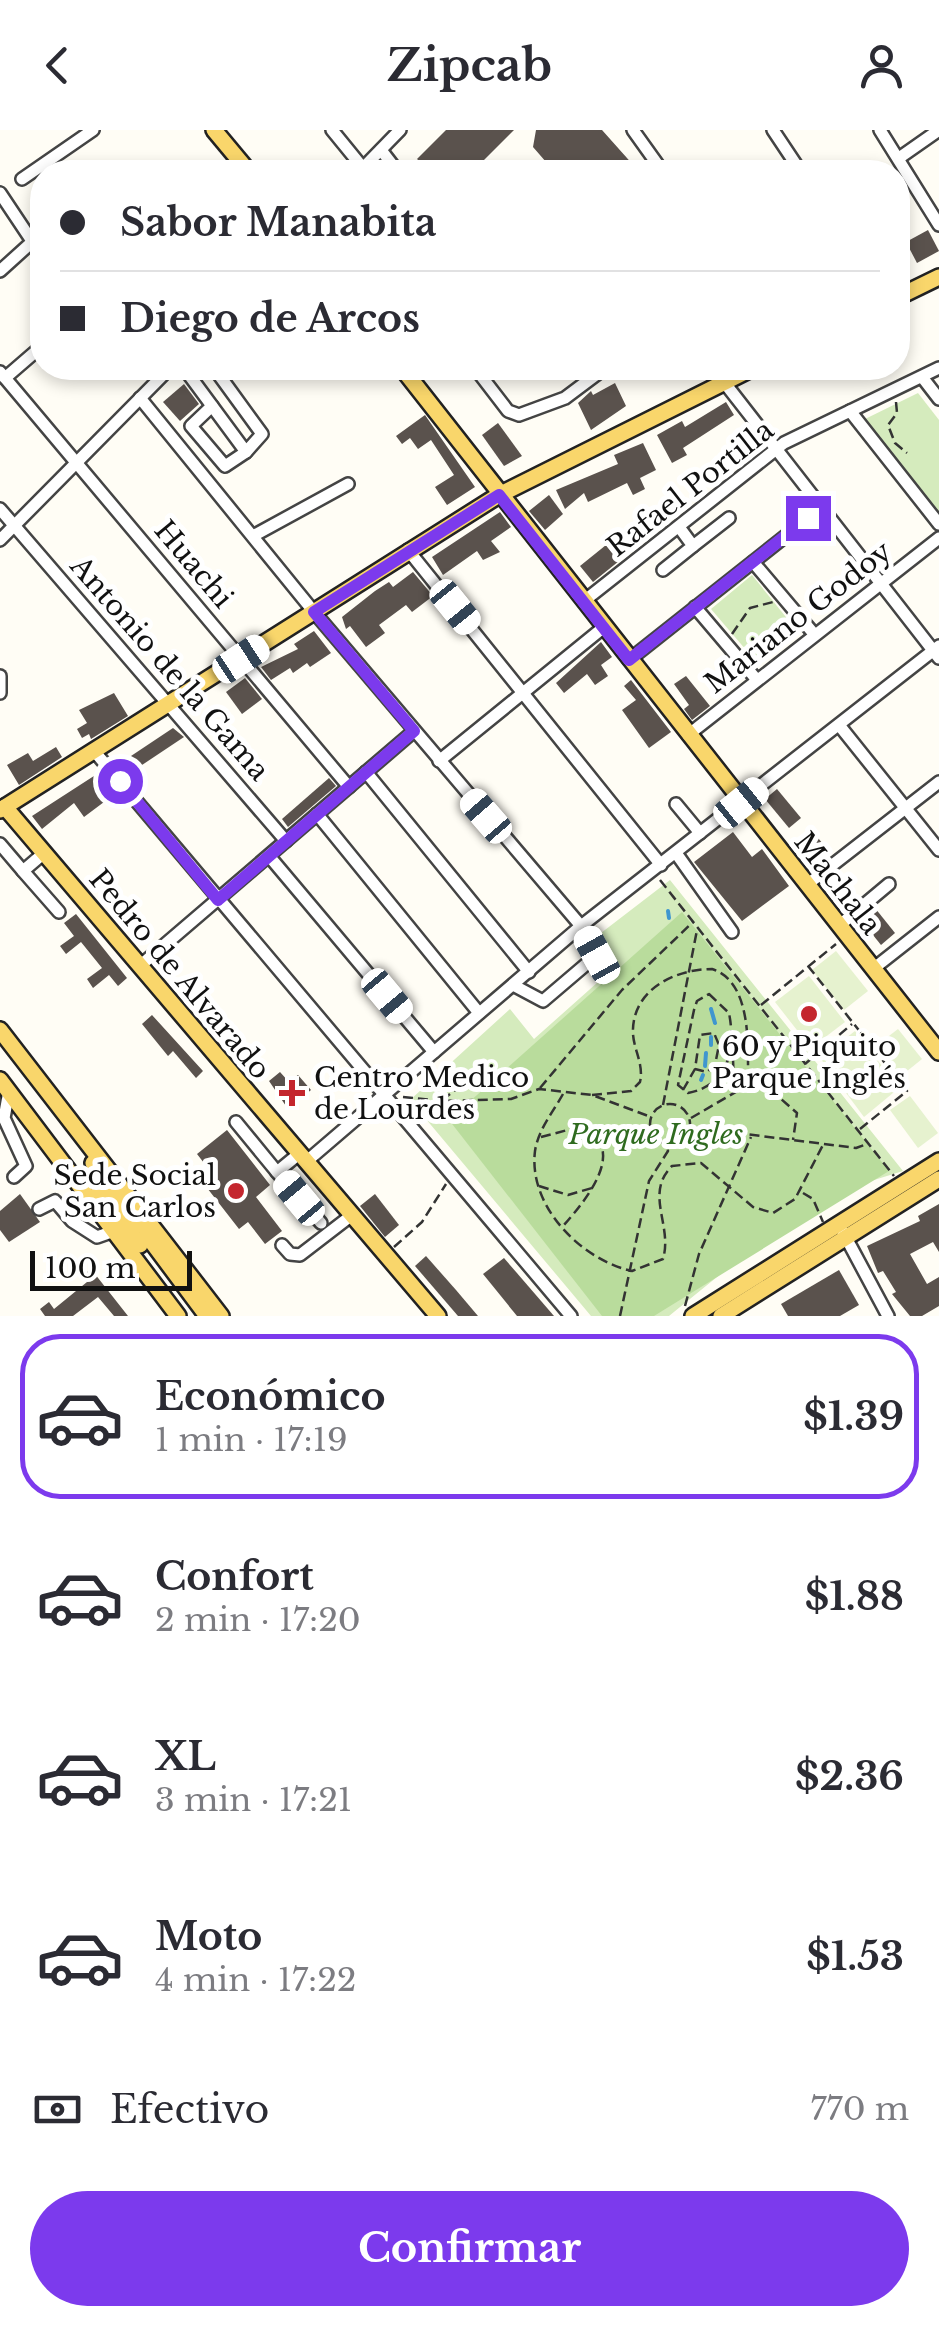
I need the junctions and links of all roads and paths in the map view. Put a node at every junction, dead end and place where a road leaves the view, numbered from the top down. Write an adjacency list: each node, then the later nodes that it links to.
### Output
1 (94, 130): 11 (street)
2 (214, 130): 12 (main road)
3 (332, 130): 13 (street)
4 (400, 130): 9 (street)
5 (634, 130): 16 (street)
6 (773, 130): 17 (street)
7 (880, 130): 10 (street)
8 (939, 130): 10 (street)
9 (382, 150): 14 (street); 15 (street)
10 (899, 158)
11 (50, 160)
12 (240, 160)
13 (354, 160)
14 (372, 160)
15 (389, 160)
16 (655, 160)
17 (793, 160)
18 (30, 174): 20 (street)
19 (910, 176): 22 (street)
20 (22, 179)
21 (0, 193): 23 (street)
22 (939, 224)
23 (30, 228)
24 (30, 244): 25 (street)
25 (0, 270)
26 (939, 276): 27 (main road)
27 (910, 291)
28 (30, 355): 30 (street)
29 (939, 368): 31 (street, Rafael Portilla)
30 (2, 375): 48 (street, Huachi)
31 (922, 377): 41 (street); 43 (street, Rafael Portilla)
32 (158, 380): 40 (street)
33 (193, 380): 42 (street)
34 (223, 380): 46 (street)
35 (411, 380): 50 (main road, Machala)
36 (484, 380): 37 (street)
37 (589, 380)
38 (728, 380): 39 (main road)
39 (724, 382): 45 (street); 50 (main road)
40 (140, 398): 48 (street); 57 (street)
41 (939, 399)
42 (212, 406): 46 (street); 46 (street)
43 (850, 411): 45 (street, Rafael Portilla); 54 (street)
44 (897, 413): 47 (path)
45 (776, 450): 51 (street); 55 (street, Rafael Portilla)
46 (246, 452)
47 (907, 453)
48 (78, 463): 56 (street); 73 (street, Huachi)
49 (348, 484): 57 (street)
50 (499, 495): 61 (main road); 66 (main road, Machala)
51 (821, 508): 62 (street); 64 (street)
52 (0, 509): 56 (street, Antonio de la Gama)
53 (729, 518): 60 (street)
54 (939, 524)
55 (679, 527): 60 (street); 66 (street, Rafael Portilla)
56 (16, 528): 59 (street); 79 (street, Antonio de la Gama)
57 (253, 536): 68 (street)
58 (939, 538): 64 (street, Mariano Godoy)
59 (0, 540)
60 (693, 546): 63 (street)
61 (408, 550): 68 (main road); 78 (street)
62 (752, 562): 65 (street); 67 (street)
63 (663, 570)
64 (880, 584): 70 (street, Mariano Godoy); 72 (street)
65 (781, 596): 70 (street); 71 (path)
66 (584, 602): 69 (main road, Machala)
67 (695, 608): 71 (street); 74 (street)
68 (314, 612): 73 (main road); 81 (street)
69 (604, 626): 74 (main road, Machala); 78 (street)
70 (814, 634): 76 (street, Mariano Godoy)
71 (724, 641): 76 (street)
72 (937, 652): 80 (street)
73 (241, 659): 79 (main road); 87 (street, Huachi)
74 (629, 660): 82 (main road, Machala)
75 (0, 676): 77 (street)
76 (756, 680): 82 (street, Mariano Godoy)
77 (0, 693)
78 (524, 693): 84 (street); 100 (street)
79 (170, 705): 83 (main road); 94 (street, Antonio de la Gama)
80 (839, 725): 88 (street); 91 (street)
81 (414, 731): 84 (street); 85 (street)
82 (688, 735): 88 (main road, Machala)
83 (95, 752): 90 (main road); 104 (street)
84 (439, 762): 108 (street)
85 (366, 772): 87 (street); 116 (street)
86 (939, 782): 91 (street)
87 (349, 787): 92 (street)
88 (741, 803): 93 (street); 102 (main road, Machala)
89 (676, 804): 93 (street)
90 (2, 807): 98 (main road, Pedro de Alvarado)
91 (905, 810): 96 (street); 102 (street)
92 (317, 814): 94 (street); 121 (street)
93 (700, 833): 97 (street)
94 (286, 841): 99 (street)
95 (0, 844): 101 (street)
96 (939, 850)
97 (676, 852): 100 (street); 111 (street)
98 (44, 853): 101 (street); 112 (main road, Pedro de Alvarado)
99 (269, 856): 104 (street); 124 (street)
100 (657, 868): 107 (path); 108 (street)
101 (23, 871): 105 (street)
102 (808, 884): 110 (main road, Machala)
103 (889, 884): 110 (street)
104 (218, 900): 112 (street); 135 (street)
105 (59, 912)
106 (939, 917): 114 (street)
107 (693, 922): 109 (path); 132 (path)
108 (581, 926): 116 (street); 117 (street)
109 (698, 928): 115 (path); 118 (path)
110 (844, 930): 113 (path); 114 (main road, Machala)
111 (732, 932)
112 (140, 965): 155 (main road, Pedro de Alvarado)
113 (808, 966): 120 (path); 122 (path)
114 (873, 969): 125 (main road, Machala)
115 (689, 971): 119 (path); 137 (path); 141 (path)
116 (529, 972): 117 (street)
117 (513, 986): 121 (street)
118 (748, 990): 119 (path); 120 (path)
119 (737, 997): 129 (path)
120 (760, 1006): 127 (path)
121 (479, 1013): 124 (street)
122 (853, 1023): 127 (path); 147 (path)
123 (0, 1030): 139 (main road)
124 (434, 1052): 135 (street)
125 (939, 1052)
126 (733, 1055): 133 (path); 133 (path); 134 (path)
127 (805, 1064): 147 (path)
128 (695, 1069): 128 (path); 133 (path)
129 (756, 1080): 134 (path); 150 (path)
130 (462, 1085): 140 (path)
131 (4, 1086): 145 (main road); 160 (street)
132 (538, 1089): 136 (path); 140 (path)
133 (682, 1091)
134 (734, 1091): 143 (path)
135 (384, 1093): 155 (street); 159 (street)
136 (564, 1094): 137 (path); 149 (path)
137 (592, 1095): 142 (path)
138 (403, 1097): 140 (path)
139 (55, 1101): 178 (main road); 179 (main road)
140 (441, 1101)
141 (663, 1106): 142 (path); 143 (path)
142 (651, 1117): 153 (path)
143 (690, 1118): 146 (path)
144 (236, 1122): 158 (street)
145 (34, 1125): 172 (main road); 177 (main road)
146 (690, 1127): 148 (path); 153 (path)
147 (858, 1131): 152 (path)
148 (751, 1136): 150 (path); 164 (path)
149 (538, 1138): 163 (path); 165 (path)
150 (794, 1140): 151 (path)
151 (824, 1142): 152 (path); 166 (path)
152 (868, 1144): 162 (path)
153 (667, 1145): 154 (path)
154 (668, 1151): 157 (path); 175 (path)
155 (303, 1157): 158 (street); 168 (main road, Pedro de Alvarado)
156 (939, 1161): 162 (main road)
157 (678, 1164): 164 (path); 175 (path)
158 (277, 1172): 169 (street)
159 (452, 1174): 174 (path); 181 (street)
160 (14, 1176)
161 (939, 1179): 171 (main road)
162 (901, 1185): 171 (main road)
163 (539, 1186): 165 (path); 170 (path)
164 (732, 1186): 166 (path); 183 (path)
165 (593, 1188): 170 (path)
166 (800, 1192): 171 (path)
167 (39, 1210): 172 (street)
168 (352, 1215): 173 (street); 174 (main road, Pedro de Alvarado)
169 (320, 1223)
170 (563, 1226): 175 (path)
171 (836, 1228): 183 (main road); 184 (main road); 185 (street)
172 (114, 1231): 176 (main road)
173 (282, 1245)
174 (386, 1255): 180 (main road, Pedro de Alvarado)
175 (632, 1272): 182 (path)
176 (178, 1316)
177 (194, 1316)
178 (207, 1316)
179 (221, 1316)
180 (438, 1316)
181 (572, 1316)
182 (620, 1316)
183 (690, 1316)
184 (721, 1316)
185 (888, 1316)

